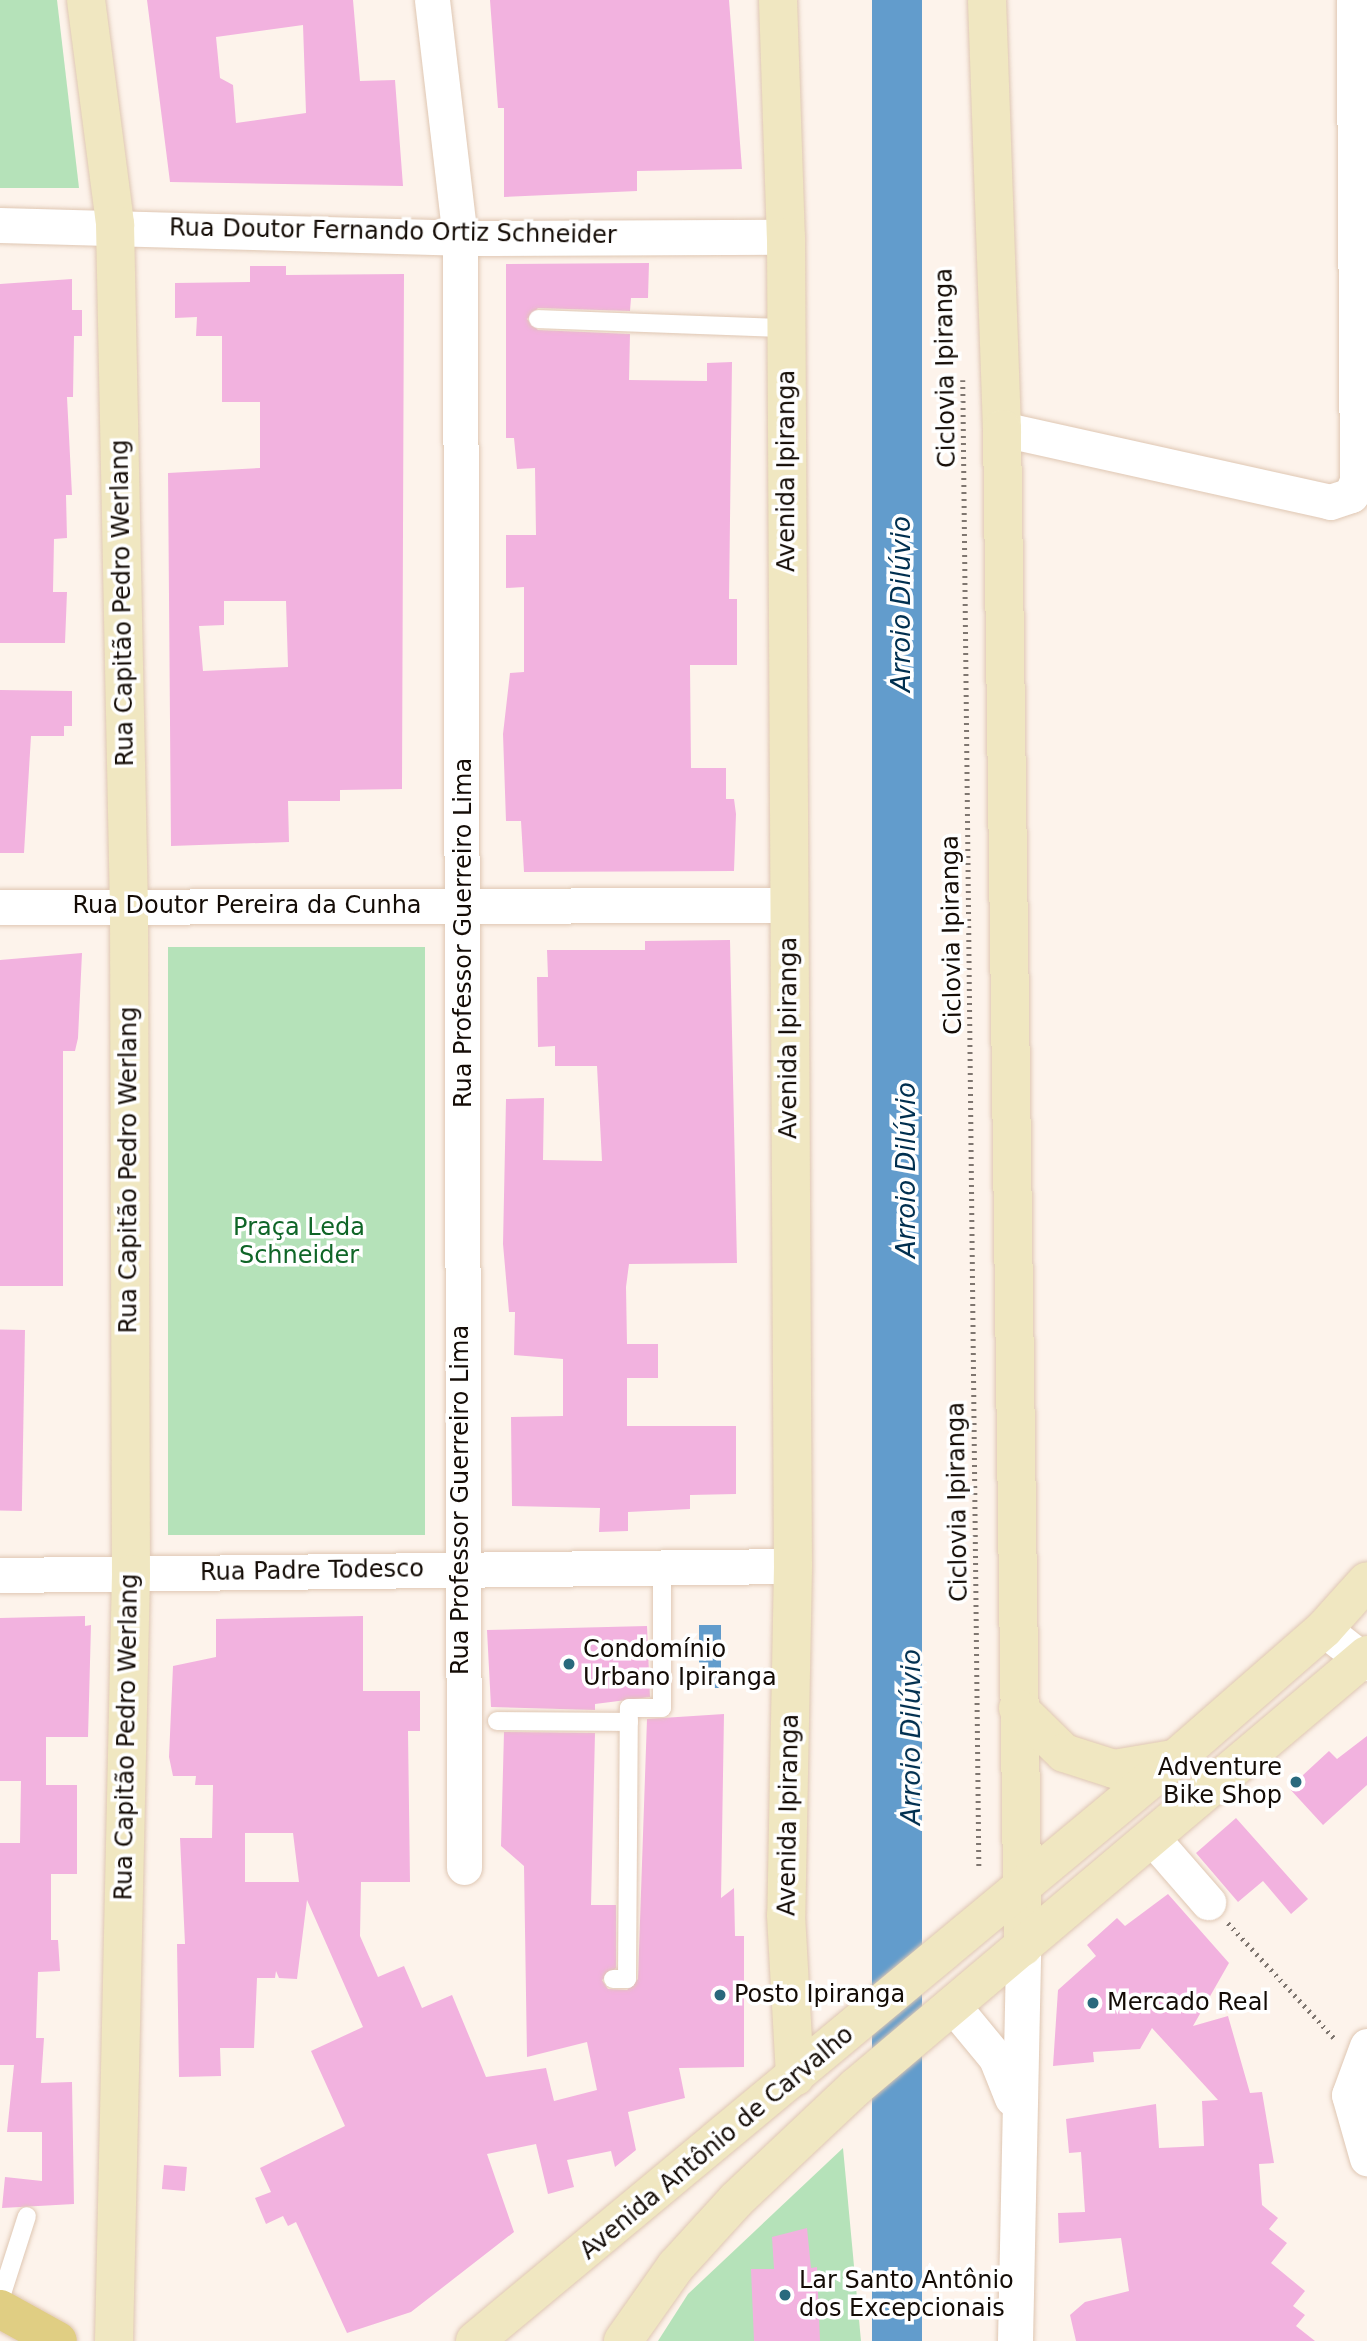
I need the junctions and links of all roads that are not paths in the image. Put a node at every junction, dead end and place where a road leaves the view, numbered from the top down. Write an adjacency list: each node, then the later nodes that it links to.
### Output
1 (86, 0): 6 (main road, Rua Capitão Pedro Werlang)
2 (432, 0): 9 (street, Rua Professor Guerreiro Lima)
3 (778, 0): 8 (main road, Avenida Ipiranga)
4 (987, 0): 12 (main road)
5 (1354, 0): 13 (street)
6 (115, 224): 7 (street, Rua Doutor Fernando Ortiz Schneider); 9 (street, Rua Doutor Fernando Ortiz Schneider); 17 (main road, Rua Capitão Pedro Werlang)
7 (0, 225)
8 (786, 237): 9 (street, Rua Doutor Fernando Ortiz Schneider); 11 (main road, Avenida Ipiranga)
9 (460, 238): 14 (street, Rua Professor Guerreiro Lima)
10 (537, 319): 11 (lane)
11 (786, 328): 15 (main road, Avenida Ipiranga)
12 (1002, 429): 13 (street); 26 (main road)
13 (1359, 500)
14 (465, 905): 15 (street, Rua Doutor Pereira da Cunha); 17 (street, Rua Doutor Pereira da Cunha); 20 (street, Rua Professor Guerreiro Lima)
15 (789, 905): 18 (main road, Avenida Ipiranga)
16 (0, 907): 17 (street, Rua Doutor Pereira da Cunha)
17 (128, 908): 21 (main road, Rua Capitão Pedro Werlang)
18 (793, 1566): 19 (street, Rua Padre Todesco); 38 (main road, Avenida Ipiranga)
19 (662, 1567): 20 (street, Rua Padre Todesco); 28 (lane)
20 (460, 1569): 21 (street, Rua Padre Todesco); 31 (street, Rua Professor Guerreiro Lima)
21 (131, 1574): 22 (street, Rua Padre Todesco); 46 (main road, Rua Capitão Pedro Werlang)
22 (0, 1575)
23 (1367, 1581): 24 (main road, Avenida Antônio de Carvalho)
24 (1324, 1629): 25 (street); 29 (main road, Avenida Antônio de Carvalho)
25 (1365, 1660): 30 (main road, Avenida Antônio de Carvalho)
26 (1018, 1708): 29 (main road); 32 (main road)
27 (497, 1721): 28 (lane)
28 (629, 1722): 35 (lane)
29 (1175, 1759): 32 (main road, Avenida Antônio de Carvalho)
30 (1153, 1839): 33 (street); 34 (main road, Avenida Antônio de Carvalho)
31 (464, 1867)
32 (1017, 1892): 34 (main road); 38 (main road, Avenida Antônio de Carvalho)
33 (1208, 1902)
34 (1023, 1947): 36 (main road, Avenida Antônio de Carvalho); 39 (street)
35 (613, 1979)
36 (949, 2012): 39 (street); 48 (main road, Avenida Antônio de Carvalho)
37 (1362, 2054): 40 (street)
38 (795, 2077): 47 (main road, Avenida Antônio de Carvalho)
39 (1016, 2108): 49 (street)
40 (1367, 2158)
41 (27, 2216): 42 (lane)
42 (0, 2300)
43 (0, 2310): 44 (lane); 45 (main road)
44 (29, 2341)
45 (58, 2341)
46 (114, 2341)
47 (475, 2341)
48 (623, 2341)
49 (1015, 2341)

